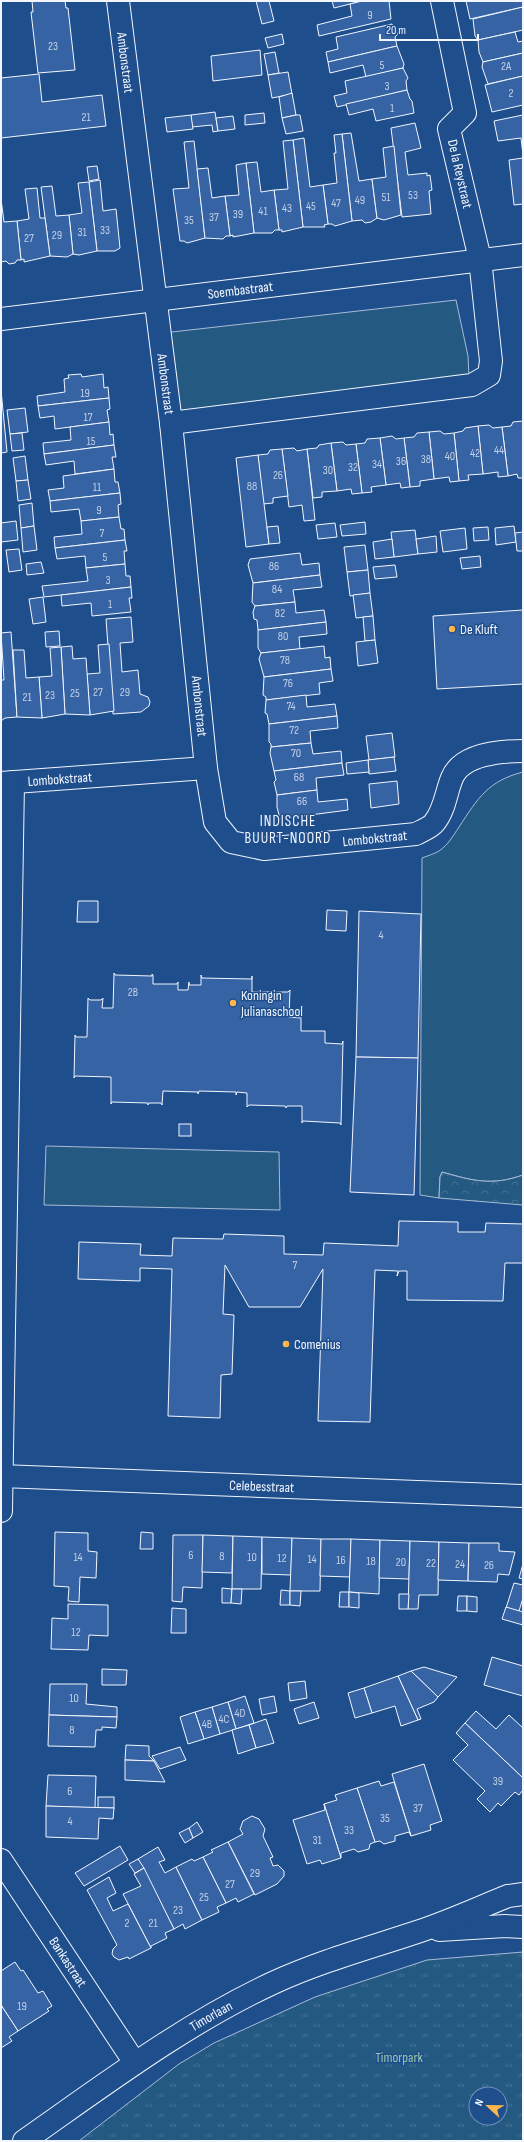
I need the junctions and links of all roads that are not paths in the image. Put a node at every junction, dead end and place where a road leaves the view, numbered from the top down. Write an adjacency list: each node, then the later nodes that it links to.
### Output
1 (118, 1): 5 (street, Ambonstraat)
2 (442, 1): 4 (street, De la Reystraat)
3 (523, 255): 4 (street, Soembastraat)
4 (480, 260): 5 (street, Soembastraat); 7 (street)
5 (156, 300): 6 (street, Soembastraat); 7 (street, Ambonstraat)
6 (1, 319)
7 (171, 423): 9 (street, Ambonstraat)
8 (523, 751): 9 (street, Lombokstraat)
9 (206, 768): 10 (street, Lombokstraat)
10 (7, 783): 11 (street)
11 (2, 1476): 12 (street, Celebesstraat); 13 (street)
12 (523, 1496)
13 (1, 1512)
14 (1, 1860): 18 (street, Bankastraat)
15 (523, 1894): 17 (street, Timorlaan)
16 (523, 1927): 17 (street, Timorlaan)
17 (418, 1932): 18 (street, Timorlaan)
18 (135, 2063): 19 (street, Timorlaan)
19 (24, 2141)

